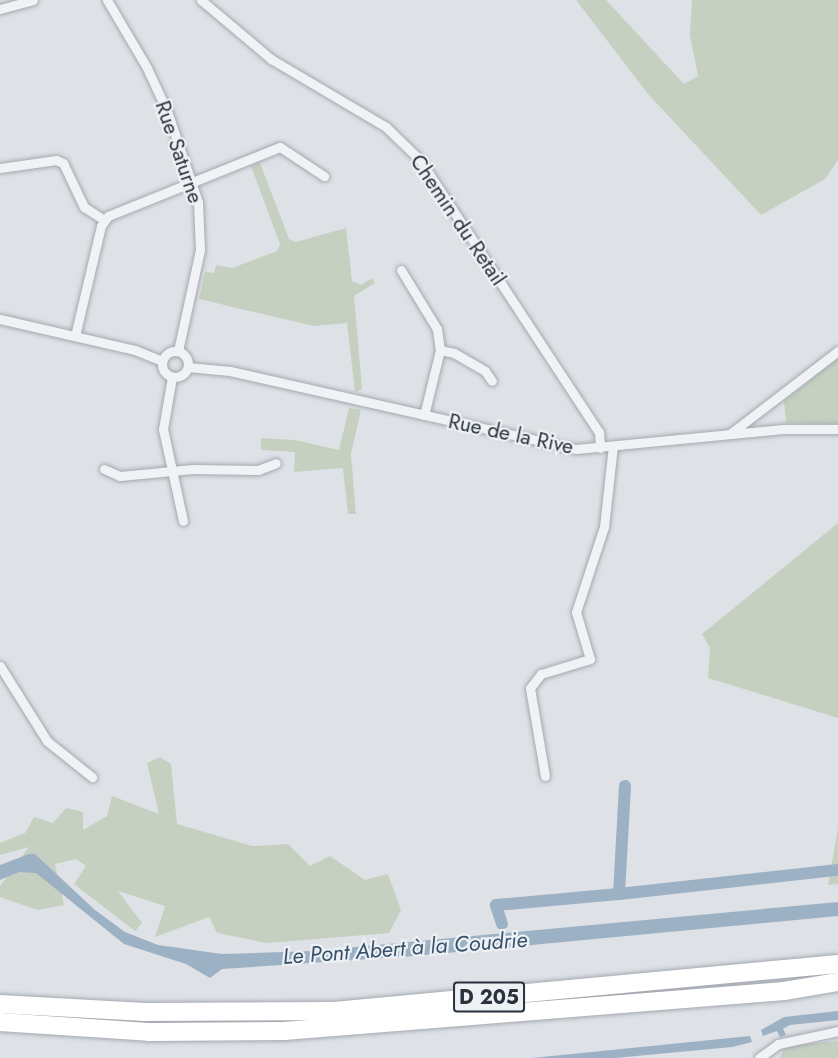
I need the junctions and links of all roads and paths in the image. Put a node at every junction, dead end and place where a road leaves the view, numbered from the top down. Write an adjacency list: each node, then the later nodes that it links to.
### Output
1 (33, 0): 4 (street)
2 (107, 0): 7 (street, Rue Saturne)
3 (201, 0): 23 (street, Chemin du Retail)
4 (0, 9)
5 (0, 168): 8 (street)
6 (324, 176): 7 (street)
7 (191, 181): 8 (street); 13 (street, Rue Saturne)
8 (104, 220): 11 (street)
9 (401, 270): 12 (street)
10 (0, 319): 11 (street)
11 (75, 336): 15 (street)
12 (440, 350): 18 (street); 19 (street)
13 (178, 351): 15 (street); 16 (street)
14 (838, 351): 21 (street)
15 (162, 361): 17 (street)
16 (188, 367): 17 (street); 19 (street, Rue de la Rive)
17 (172, 377): 26 (street)
18 (492, 381)
19 (424, 415): 23 (street, Rue de la Rive)
20 (838, 429): 21 (street, Rue de la Rive)
21 (729, 435): 22 (street, Rue de la Rive)
22 (613, 446): 23 (street, Rue de la Rive); 29 (street)
23 (600, 448)
24 (276, 463): 26 (street)
25 (104, 469): 26 (street)
26 (172, 471): 27 (street)
27 (183, 521)
28 (0, 666): 30 (street)
29 (545, 776)
30 (92, 777)
31 (838, 964): 33 (highway, D 205)
32 (838, 982): 34 (highway, D 205)
33 (2, 1004)
34 (0, 1022)
35 (838, 1031): 36 (street)
36 (759, 1058)

